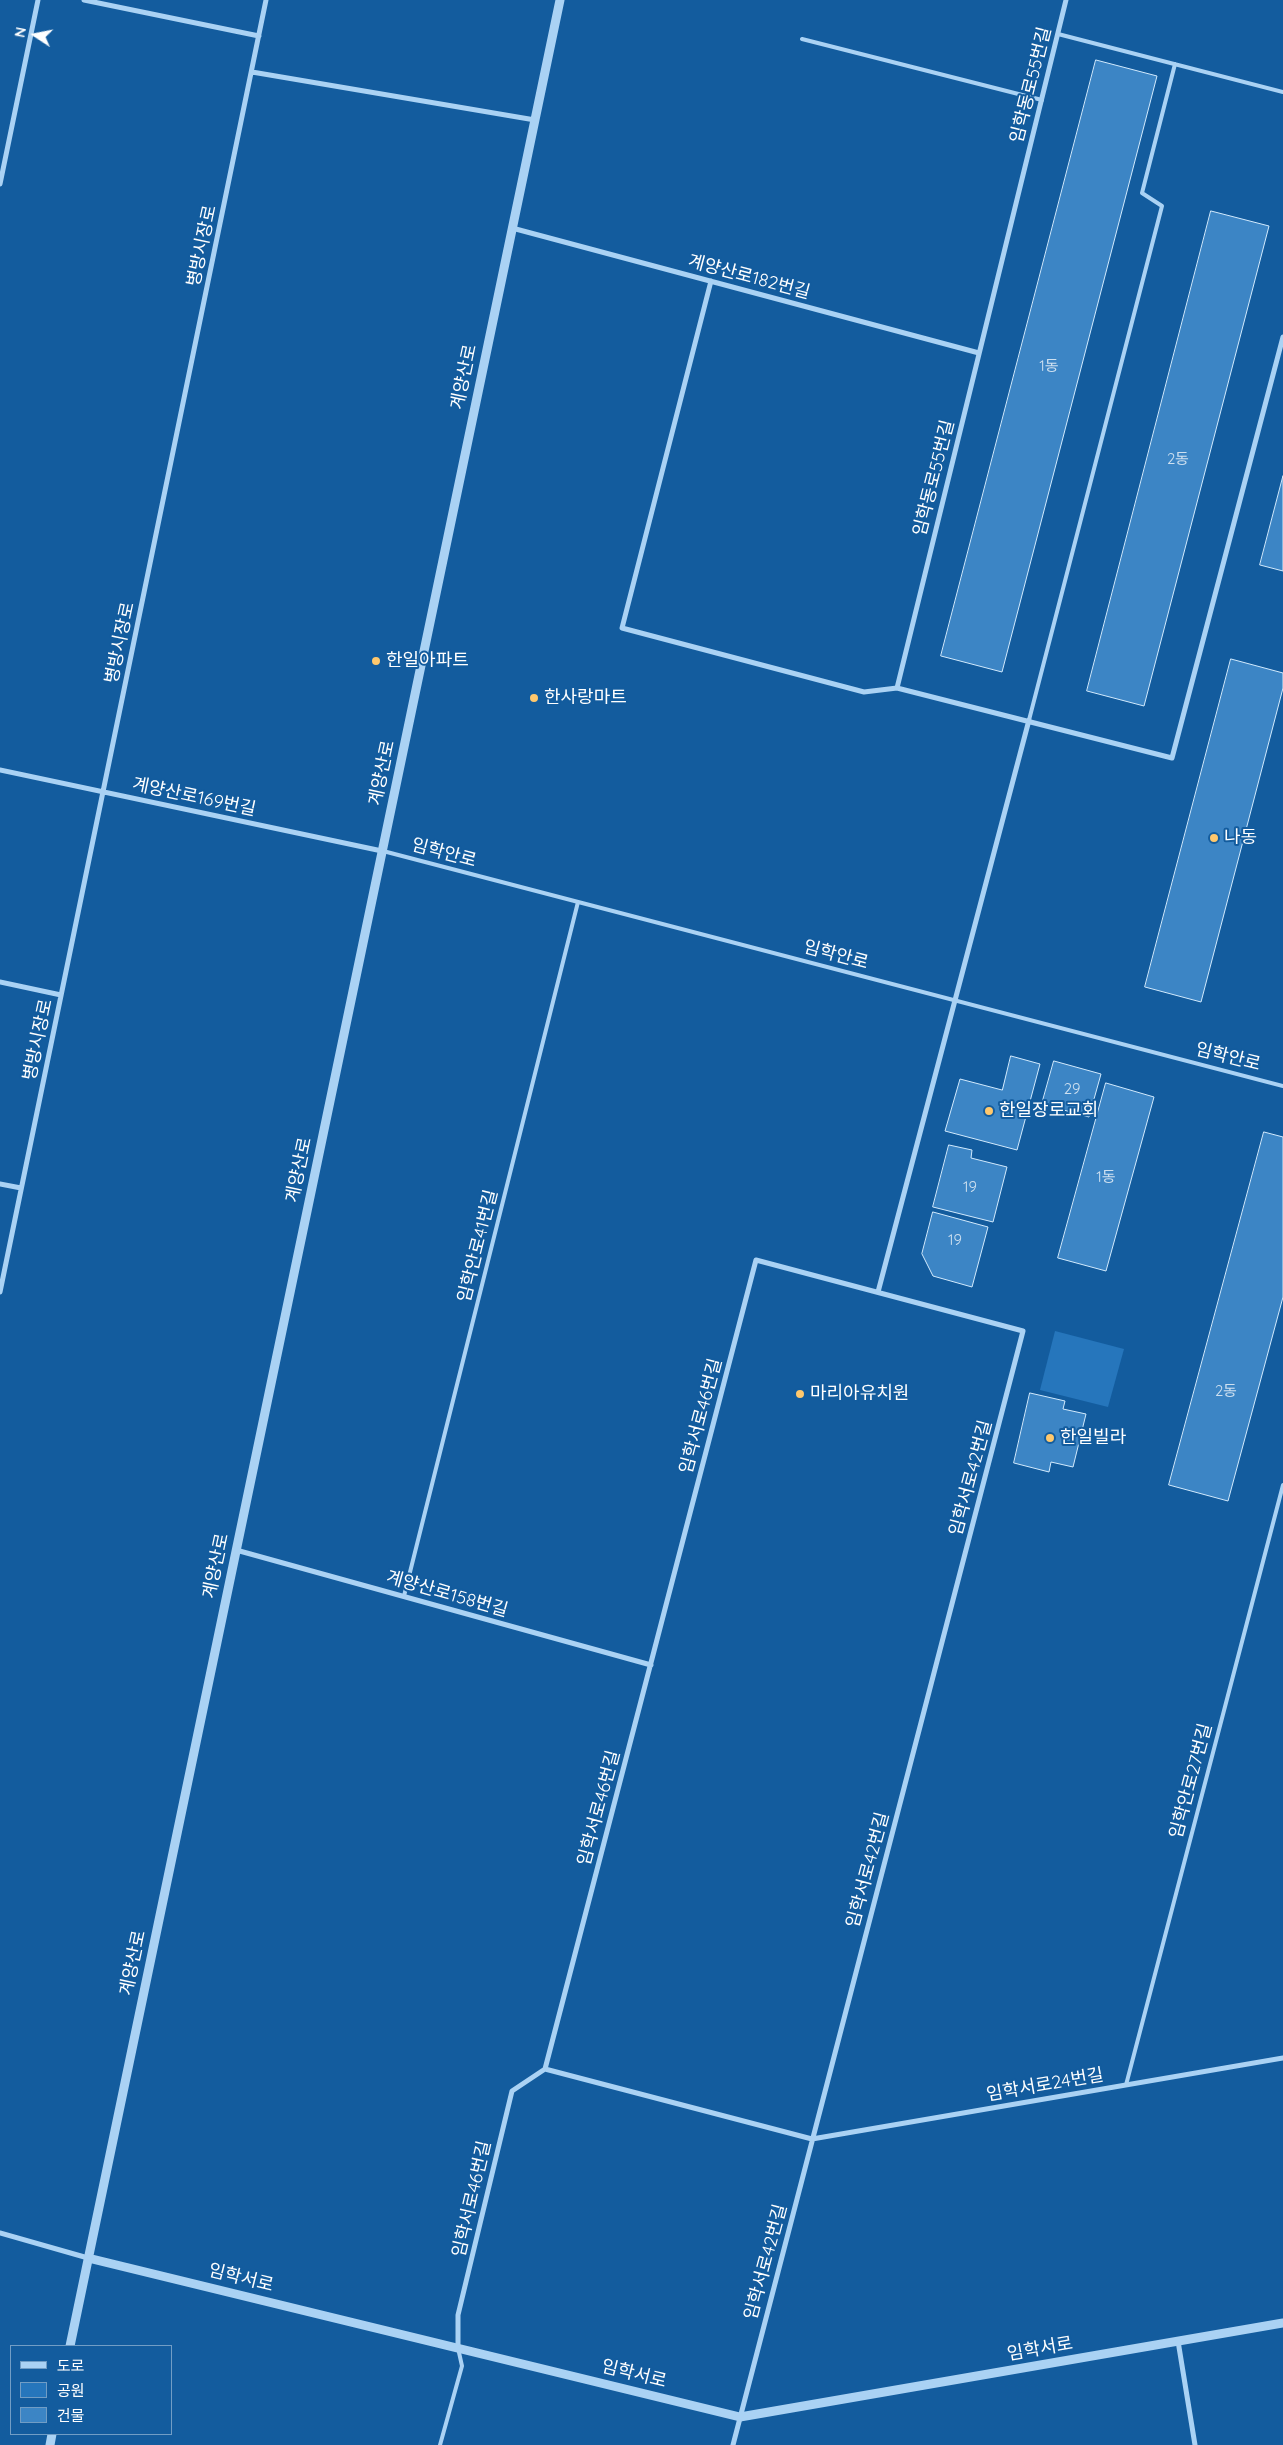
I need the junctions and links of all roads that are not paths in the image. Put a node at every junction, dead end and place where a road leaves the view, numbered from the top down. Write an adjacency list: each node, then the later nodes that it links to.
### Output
1 (38, 0): 14 (street)
2 (84, 0): 7 (street)
3 (266, 0): 7 (street, 병방시장로)
4 (560, 0): 13 (street, 계양산로)
5 (1066, 0): 6 (street, 임학동로55번길)
6 (1058, 34): 9 (lane); 12 (street, 임학동로55번길)
7 (259, 36): 10 (street, 병방시장로)
8 (802, 38): 12 (lane)
9 (1175, 64): 11 (lane); 20 (lane)
10 (252, 72): 13 (street); 22 (street, 병방시장로)
11 (1283, 92)
12 (1042, 100): 18 (street, 임학동로55번길)
13 (535, 120): 15 (street, 계양산로)
14 (0, 184)
15 (512, 228): 16 (street, 계양산로182번길); 23 (street, 계양산로)
16 (711, 281): 18 (street, 계양산로182번길); 19 (street)
17 (1283, 337): 20 (street)
18 (979, 353): 19 (street, 임학동로55번길)
19 (897, 688): 20 (street)
20 (1029, 720): 27 (street)
21 (0, 770): 22 (street, 계양산로169번길)
22 (103, 792): 23 (street, 계양산로169번길); 26 (street, 병방시장로)
23 (382, 851): 24 (lane, 임학안로); 34 (street, 계양산로)
24 (578, 902): 27 (lane, 임학안로); 35 (lane, 임학안로41번길)
25 (0, 982): 26 (street)
26 (61, 995): 30 (street, 병방시장로)
27 (956, 1001): 28 (lane, 임학안로); 32 (street)
28 (1283, 1086)
29 (0, 1184): 30 (street)
30 (21, 1188): 31 (street, 병방시장로)
31 (0, 1292)
32 (878, 1292): 36 (street, 임학서로46번길); 40 (street, 임학서로42번길)
33 (1283, 1485): 39 (lane, 임학안로27번길)
34 (236, 1550): 35 (street, 계양산로158번길); 42 (street, 계양산로)
35 (404, 1596): 36 (street, 계양산로158번길)
36 (651, 1665): 38 (street, 임학서로46번길)
37 (1283, 2058): 39 (street, 임학서로24번길)
38 (545, 2069): 40 (street); 46 (street, 임학서로46번길)
39 (1126, 2085): 40 (street, 임학서로24번길)
40 (812, 2139): 47 (street, 임학서로42번길)
41 (0, 2233): 42 (street)
42 (88, 2258): 45 (street, 계양산로); 46 (street, 임학서로)
43 (1283, 2323): 44 (street, 임학서로)
44 (1178, 2341): 47 (street, 임학서로); 50 (street)
45 (70, 2345)
46 (458, 2348): 47 (street, 임학서로); 48 (lane)
47 (740, 2417): 49 (street, 임학서로42번길)
48 (440, 2445)
49 (733, 2445)
50 (1195, 2445)

